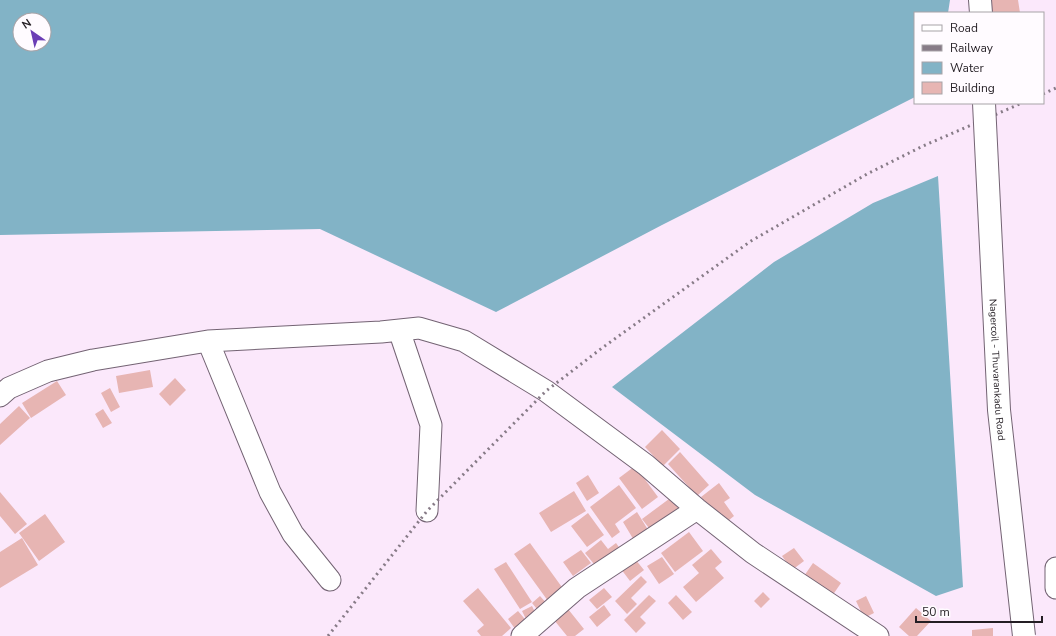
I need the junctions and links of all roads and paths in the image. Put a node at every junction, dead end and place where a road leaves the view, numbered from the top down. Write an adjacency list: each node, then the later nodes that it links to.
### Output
1 (980, 0): 2 (main road)
2 (981, 12)
3 (984, 104): 14 (main road, Nagercoil - Thuvarankadu Road, bridge)
4 (399, 330): 5 (street); 7 (street); 8 (street)
5 (208, 341): 6 (street); 10 (street)
6 (0, 396)
7 (697, 509): 12 (street); 13 (street)
8 (426, 510)
9 (1056, 568): 11 (street)
10 (330, 580)
11 (1056, 588)
12 (522, 636)
13 (878, 636)
14 (1024, 636)

